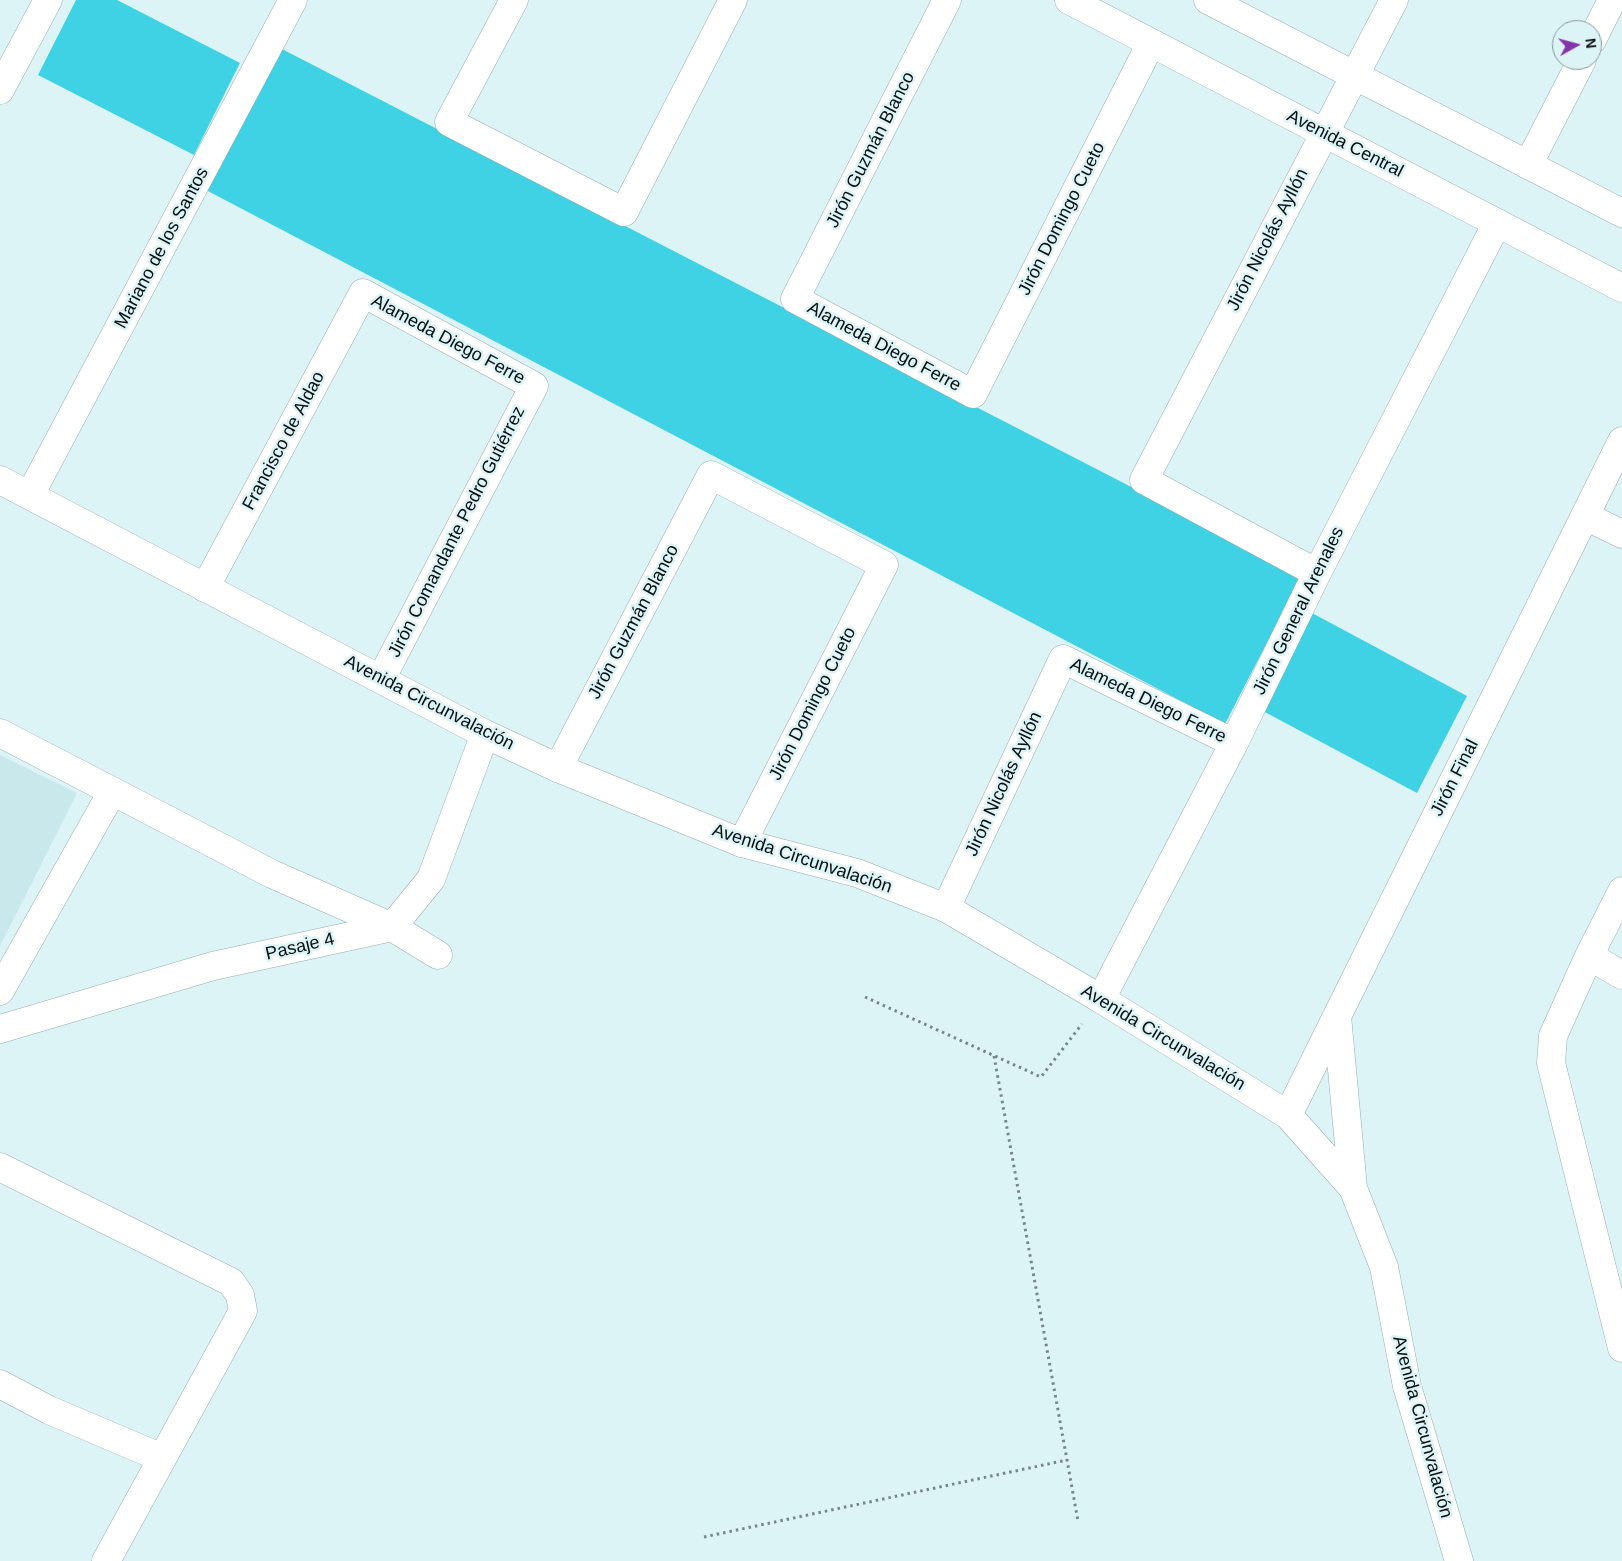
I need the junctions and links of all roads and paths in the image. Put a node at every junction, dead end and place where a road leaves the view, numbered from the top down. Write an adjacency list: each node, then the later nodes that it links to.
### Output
1 (48, 0): 14 (street)
2 (293, 0): 26 (street, Mariano de los Santos)
3 (514, 0): 4 (street)
4 (733, 0)
5 (947, 0): 21 (street, Jirón Guzmán Blanco)
6 (1069, 0): 11 (street, Avenida Central)
7 (1208, 0): 13 (street)
8 (1394, 0): 13 (street, Jirón Nicolás Ayllón)
9 (1612, 0): 10 (street)
10 (1602, 20)
11 (1151, 43): 15 (street, Avenida Central); 23 (street, Jirón Domingo Cueto)
12 (1577, 70): 16 (street)
13 (1355, 76): 15 (street, Jirón Nicolás Ayllón); 16 (street)
14 (0, 90)
15 (1324, 132): 18 (street, Avenida Central); 30 (street, Jirón Nicolás Ayllón)
16 (1528, 165): 17 (street)
17 (1622, 213)
18 (1497, 223): 19 (street, Avenida Central); 30 (street, Jirón General Arenales)
19 (1622, 288)
20 (363, 293): 22 (street, Alameda Diego Ferre); 31 (street, Francisco de Aldao)
21 (795, 299): 23 (street, Alameda Diego Ferre)
22 (534, 386): 33 (street, Jirón Comandante Pedro Gutiérrez)
23 (973, 394)
24 (1622, 441): 27 (street, Jirón Final)
25 (0, 480): 26 (street, Avenida Circunvalación)
26 (30, 495): 31 (street, Avenida Circunvalación)
27 (1585, 516): 28 (street); 49 (street, Jirón Final)
28 (1622, 534)
29 (884, 565): 37 (street, Jirón Guzmán Blanco); 39 (street, Jirón Domingo Cueto)
30 (1317, 573): 36 (street, Jirón General Arenales)
31 (205, 588): 33 (street, Avenida Circunvalación)
32 (1063, 659): 36 (street, Alameda Diego Ferre); 41 (street, Jirón Nicolás Ayllón)
33 (381, 679): 35 (street, Avenida Circunvalación)
34 (0, 733): 38 (street)
35 (485, 734): 37 (street, Avenida Circunvalación); 42 (street)
36 (1234, 743): 48 (street, Jirón General Arenales)
37 (558, 768): 39 (street, Avenida Circunvalación)
38 (112, 792): 42 (street); 46 (street)
39 (742, 843): 41 (street, Avenida Circunvalación)
40 (1622, 891): 44 (street)
41 (946, 908): 48 (street, Avenida Circunvalación)
42 (392, 926): 43 (street); 50 (street, Pasaje 4)
43 (438, 955)
44 (1589, 956): 45 (street); 55 (street)
45 (1622, 975)
46 (0, 991)
47 (865, 997): 51 (path)
48 (1101, 1000): 51 (path); 52 (street, Avenida Circunvalación)
49 (1337, 1016): 52 (street, Jirón Final); 54 (street)
50 (0, 1029)
51 (994, 1056): 58 (path)
52 (1288, 1115): 54 (street, Avenida Circunvalación)
53 (0, 1168): 57 (street)
54 (1353, 1188): 62 (street, Avenida Circunvalación)
55 (1622, 1348)
56 (0, 1384): 57 (street)
57 (162, 1458): 61 (street)
58 (1067, 1460): 59 (path); 60 (path)
59 (1078, 1521)
60 (704, 1537)
61 (106, 1561)
62 (1459, 1561)

